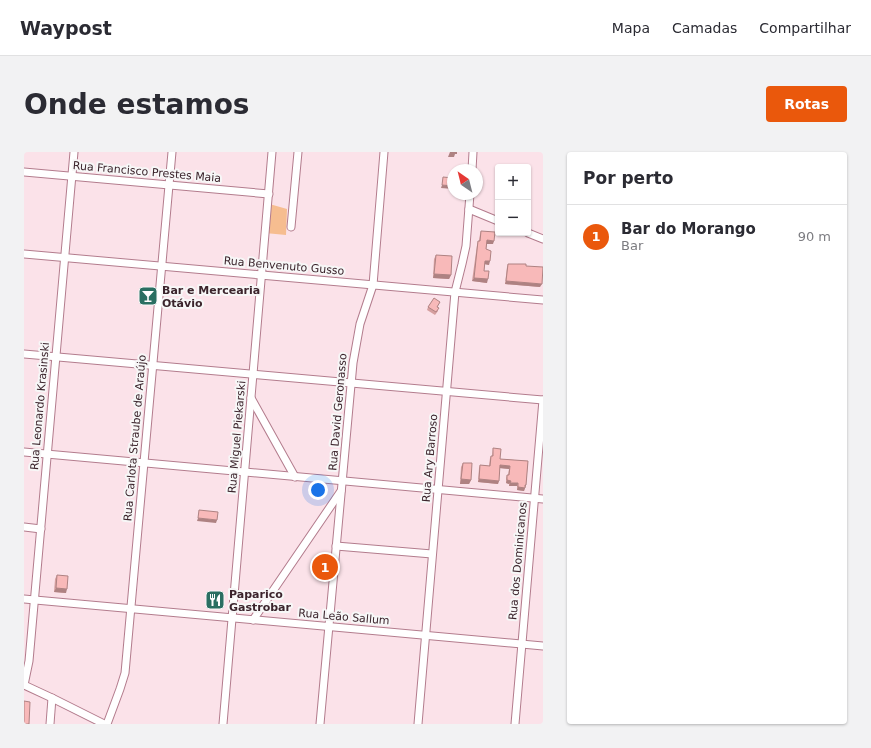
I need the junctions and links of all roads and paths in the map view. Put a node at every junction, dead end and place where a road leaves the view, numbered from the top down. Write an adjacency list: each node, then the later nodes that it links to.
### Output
1 (74, 152): 9 (street, Rua Leonardo Krasinski)
2 (172, 152): 10 (street, Rua Carlota Straube de Araújo)
3 (272, 152): 11 (street, Rua Miguel Piekarski)
4 (298, 152): 15 (street)
5 (384, 152): 22 (street, Rua David Geronasso)
6 (474, 152): 7 (street)
7 (473, 164)
8 (24, 172): 9 (street, Rua Francisco Prestes Maia)
9 (72, 176): 10 (street, Rua Francisco Prestes Maia); 19 (street, Rua Leonardo Krasinski)
10 (169, 185): 11 (street, Rua Francisco Prestes Maia); 20 (street, Rua Carlota Straube de Araújo)
11 (268, 194): 21 (street, Rua Miguel Piekarski)
12 (470, 200): 13 (street, Rua Ary Barroso)
13 (469, 209): 14 (street); 23 (street, Rua Ary Barroso)
14 (495, 220)
15 (291, 227)
16 (531, 234): 17 (street)
17 (543, 239)
18 (24, 254): 19 (street, Rua Benvenuto Gusso)
19 (65, 257): 20 (street, Rua Benvenuto Gusso); 26 (street, Rua Leonardo Krasinski)
20 (162, 266): 21 (street, Rua Benvenuto Gusso); 27 (street, Rua Carlota Straube de Araújo)
21 (262, 275): 22 (street, Rua Benvenuto Gusso); 28 (street, Rua Miguel Piekarski)
22 (373, 285): 23 (street, Rua Benvenuto Gusso); 29 (street, Rua David Geronasso)
23 (455, 292): 24 (street, Rua Benvenuto Gusso); 30 (street, Rua Ary Barroso)
24 (543, 300)
25 (24, 354): 26 (street)
26 (56, 357): 27 (street); 34 (street, Rua Leonardo Krasinski)
27 (153, 366): 28 (street); 35 (street, Rua Carlota Straube de Araújo)
28 (253, 374): 29 (street); 31 (street, Rua Miguel Piekarski)
29 (351, 383): 30 (street); 38 (street, Rua David Geronasso)
30 (446, 392): 32 (street); 39 (street, Rua Ary Barroso)
31 (251, 397): 36 (street, Rua Miguel Piekarski); 37 (street)
32 (543, 400): 41 (street, Rua dos Dominicanos)
33 (24, 452): 34 (street)
34 (47, 454): 35 (street); 44 (street, Rua Leonardo Krasinski)
35 (144, 463): 36 (street); 49 (street, Rua Carlota Straube de Araújo)
36 (245, 472): 37 (street); 50 (street, Rua Miguel Piekarski)
37 (294, 477): 38 (street)
38 (342, 481): 39 (street); 40 (street, Rua David Geronasso)
39 (438, 490): 41 (street); 46 (street, Rua Ary Barroso)
40 (342, 491): 45 (street, Rua David Geronasso); 51 (street)
41 (534, 498): 42 (street); 54 (street, Rua dos Dominicanos)
42 (543, 499)
43 (24, 527): 44 (street)
44 (41, 528): 48 (street, Rua Leonardo Krasinski)
45 (336, 546): 46 (street); 52 (street, Rua David Geronasso)
46 (432, 554): 53 (street, Rua Ary Barroso)
47 (24, 599): 48 (street, Rua Leão Sallum)
48 (34, 600): 49 (street, Rua Leão Sallum); 56 (street, Rua Leonardo Krasinski)
49 (130, 609): 50 (street, Rua Leão Sallum); 59 (street, Rua Carlota Straube de Araújo)
50 (232, 618): 51 (street, Rua Leão Sallum); 60 (street, Rua Miguel Piekarski)
51 (253, 620): 52 (street, Rua Leão Sallum)
52 (329, 627): 53 (street, Rua Leão Sallum); 61 (street, Rua David Geronasso)
53 (425, 635): 54 (street, Rua Leão Sallum); 62 (street, Rua Ary Barroso)
54 (522, 644): 55 (street, Rua Leão Sallum); 63 (street, Rua dos Dominicanos)
55 (543, 646)
56 (24, 685): 57 (street)
57 (52, 698): 58 (street); 59 (street)
58 (50, 724)
59 (105, 724)
60 (223, 724)
61 (320, 724)
62 (418, 724)
63 (515, 724)

